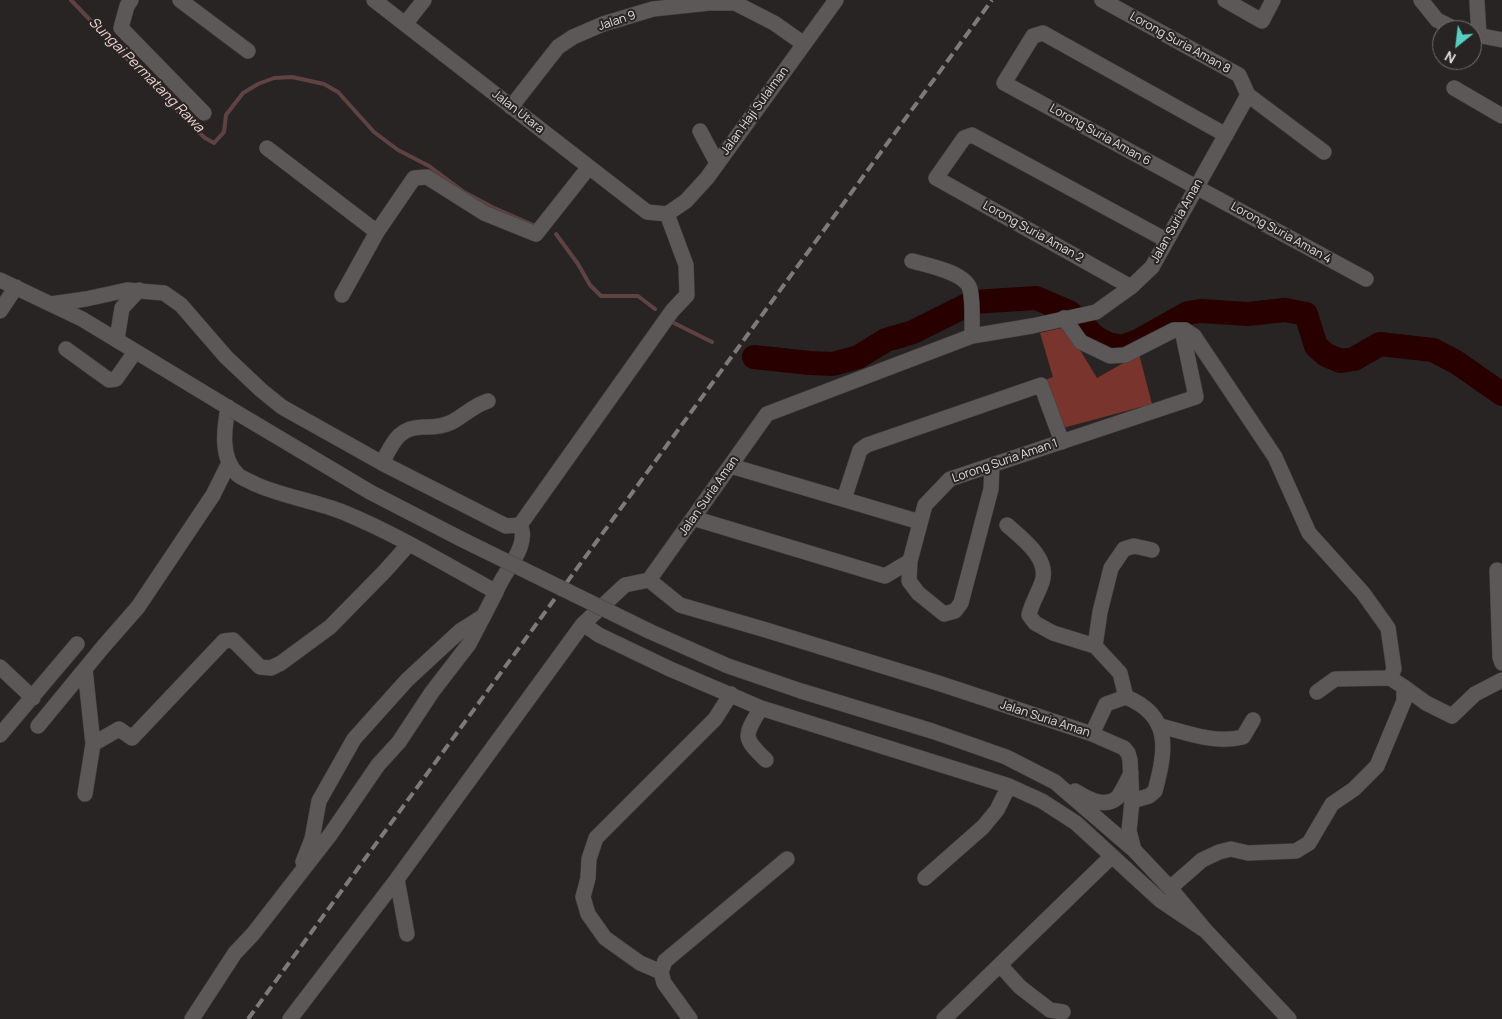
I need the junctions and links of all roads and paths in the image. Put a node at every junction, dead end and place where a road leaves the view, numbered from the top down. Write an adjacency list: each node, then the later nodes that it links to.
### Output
1 (131, 0): 21 (street)
2 (180, 0): 17 (street)
3 (374, 0): 13 (street, Jalan Utara)
4 (424, 0): 13 (street)
5 (836, 0): 16 (street, Jalan Haji Sulaiman)
6 (1102, 0): 19 (street, Lorong Suria Aman 8)
7 (1225, 0): 8 (street)
8 (1273, 0)
9 (1421, 0): 11 (street)
10 (1477, 2): 12 (street)
11 (1437, 20)
12 (1476, 20)
13 (405, 24): 20 (street, Jalan Utara)
14 (1482, 36): 15 (street)
15 (1502, 40)
16 (804, 44): 20 (street, Jalan 9); 27 (street, Jalan Haji Sulaiman)
17 (248, 51)
18 (1454, 88): 22 (street)
19 (1248, 95): 24 (street, Jalan Suria Aman); 26 (street)
20 (511, 107): 28 (street, Jalan Utara)
21 (204, 113)
22 (1502, 116)
23 (700, 131): 27 (street)
24 (1226, 134): 29 (street, Jalan Suria Aman); 29 (street, Lorong Suria Aman 6)
25 (267, 148): 31 (street)
26 (1324, 152)
27 (717, 163): 30 (street, Jalan Haji Sulaiman)
28 (589, 167): 30 (street, Jalan Utara); 31 (street)
29 (1196, 187): 32 (street, Jalan Suria Aman); 34 (street, Lorong Suria Aman 4)
30 (667, 214): 58 (street)
31 (377, 232): 39 (street)
32 (1166, 240): 37 (street, Jalan Suria Aman); 37 (street, Lorong Suria Aman 2)
33 (912, 261): 44 (street)
34 (1366, 279)
35 (0, 280): 36 (street)
36 (16, 287): 40 (street); 41 (street)
37 (1131, 287): 42 (street, Jalan Suria Aman)
38 (139, 290): 40 (street); 45 (street); 52 (street)
39 (342, 295)
40 (51, 304): 45 (street)
41 (0, 311)
42 (1064, 318): 43 (street); 44 (street, Jalan Suria Aman)
43 (1182, 330): 50 (street, Lorong Suria Aman 1); 73 (street)
44 (972, 336): 54 (street, Jalan Suria Aman)
45 (117, 340): 47 (street)
46 (66, 349): 47 (street)
47 (135, 352): 49 (street)
48 (488, 401): 52 (street)
49 (231, 409): 51 (street); 89 (street, bridge)
50 (1062, 442): 53 (street, Lorong Suria Aman 1); 55 (street)
51 (229, 463): 60 (street); 72 (street)
52 (382, 463): 58 (street)
53 (992, 465): 57 (street, Lorong Suria Aman 1); 62 (street, Lorong Suria Aman 1)
54 (731, 466): 55 (street); 56 (street, Jalan Suria Aman)
55 (844, 499): 57 (street)
56 (693, 518): 62 (street); 64 (street, Jalan Suria Aman)
57 (920, 522): 62 (street, Lorong Suria Aman 1)
58 (520, 525): 65 (street)
59 (1007, 525): 69 (street)
60 (408, 544): 65 (street); 86 (street)
61 (1152, 550): 69 (street)
62 (910, 561)
63 (1497, 570): 70 (street)
64 (649, 580): 67 (street); 84 (street, Jalan Suria Aman)
65 (496, 592): 66 (street)
66 (484, 616): 96 (street); 96 (street)
67 (583, 624): 77 (street); 98 (street)
68 (77, 644): 79 (street)
69 (1094, 646): 78 (street)
70 (1502, 663)
71 (0, 667): 79 (street)
72 (85, 669): 82 (street); 86 (street)
73 (1390, 678): 75 (street); 76 (street)
74 (1502, 680): 75 (street)
75 (1404, 687): 99 (street)
76 (1316, 692)
77 (731, 694): 80 (street); 103 (street)
78 (1126, 697): 83 (street); 84 (street)
79 (32, 698): 85 (street)
80 (761, 708): 87 (street); 90 (street)
81 (1253, 720): 83 (street)
82 (38, 726)
83 (1161, 726): 92 (street)
84 (1092, 734): 88 (street, Jalan Suria Aman)
85 (0, 735)
86 (93, 744): 91 (street)
87 (766, 760)
88 (1131, 773): 89 (street); 92 (street, Jalan Suria Aman)
89 (1055, 782): 93 (street)
90 (1009, 786): 94 (street); 97 (street)
91 (85, 794)
92 (1132, 801): 93 (street, Jalan Suria Aman)
93 (1134, 850): 99 (street)
94 (1112, 856): 100 (street); 102 (street)
95 (787, 859): 103 (street)
96 (299, 874): 105 (street)
97 (925, 878)
98 (397, 879): 101 (street); 106 (street)
99 (1170, 888): 100 (street)
100 (1206, 931): 109 (street)
101 (407, 934)
102 (1000, 965): 104 (street); 108 (street)
103 (661, 972): 107 (street)
104 (1063, 1012)
105 (192, 1019)
106 (290, 1019)
107 (690, 1019)
108 (944, 1019)
109 (1289, 1019)

